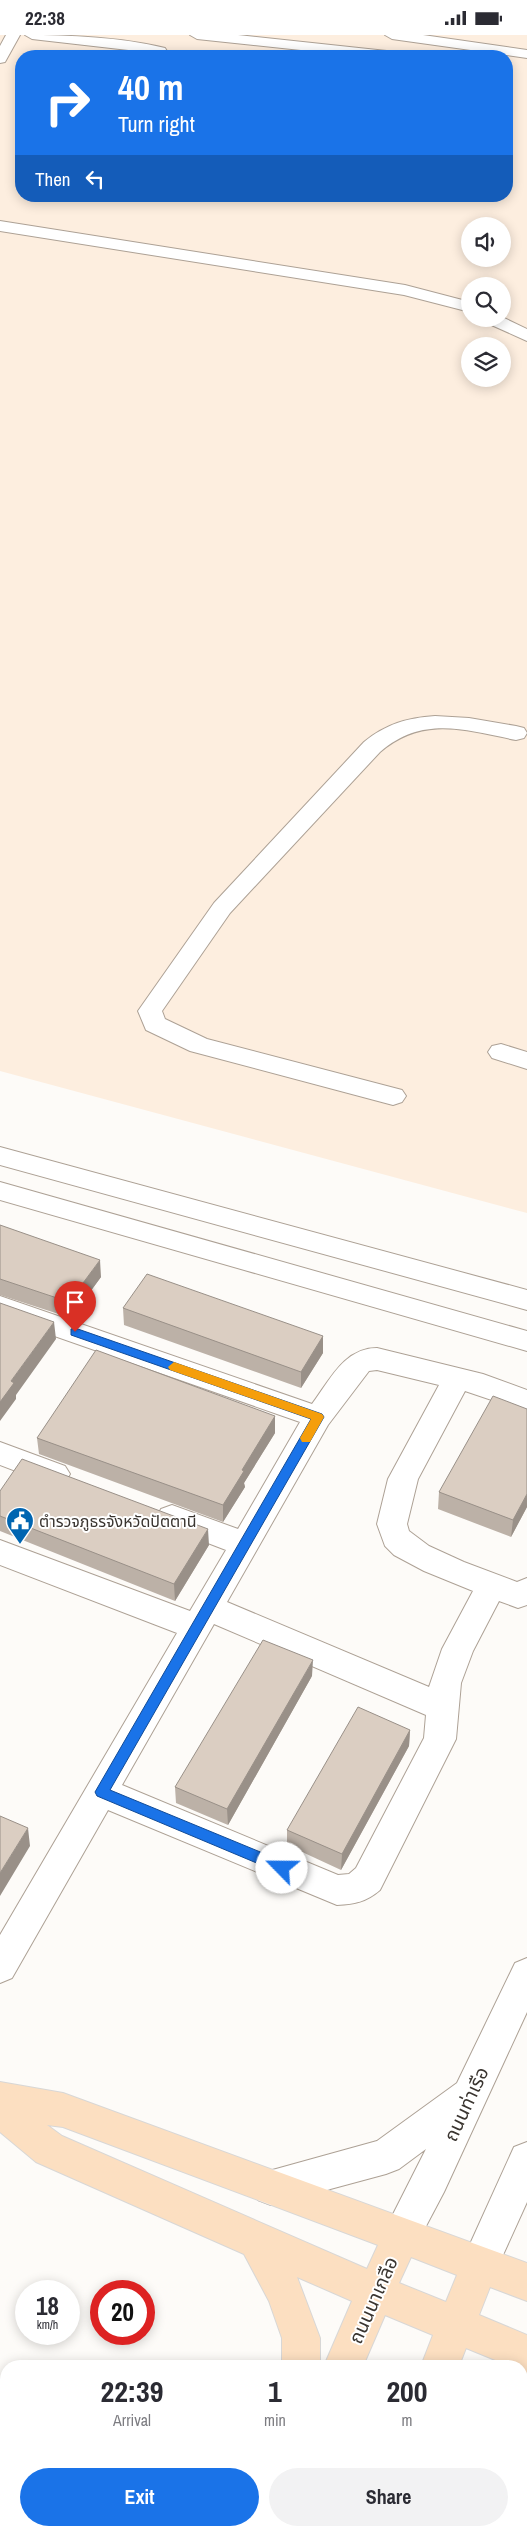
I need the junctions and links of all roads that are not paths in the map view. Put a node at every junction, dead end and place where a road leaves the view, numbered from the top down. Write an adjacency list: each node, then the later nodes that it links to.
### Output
1 (13, 35): 11 (street)
2 (32, 35): 6 (street)
3 (392, 35): 4 (street)
4 (474, 40): 8 (street)
5 (194, 44): 7 (street)
6 (165, 50)
7 (295, 50)
8 (509, 50)
9 (513, 51): 10 (street)
10 (527, 55)
11 (0, 59)
12 (0, 226): 13 (street)
13 (461, 305)
14 (509, 327): 15 (street)
15 (527, 336)
16 (516, 733): 19 (street)
17 (501, 1052): 18 (street)
18 (527, 1061)
19 (393, 1096)
20 (0, 1156): 22 (street)
21 (0, 1191): 24 (street)
22 (527, 1300)
23 (0, 1306): 27 (street)
24 (527, 1341)
25 (457, 1379): 26 (street); 27 (street); 33 (street)
26 (527, 1401)
27 (318, 1417): 31 (street)
28 (0, 1453): 29 (street)
29 (82, 1484)
30 (145, 1507): 31 (street)
31 (244, 1544): 35 (street)
32 (0, 1552): 35 (street)
33 (492, 1585): 34 (street); 36 (street)
34 (527, 1591)
35 (202, 1618): 36 (street); 37 (street)
36 (442, 1707): 37 (street)
37 (102, 1792): 38 (street)
38 (0, 1967)
39 (527, 1973): 40 (street, ถนนท่าเรือ)
40 (471, 2094): 44 (street); 45 (street, ถนนท่าเรือ)
41 (0, 2099): 44 (main road)
42 (0, 2109): 46 (main road)
43 (527, 2160): 47 (street)
44 (271, 2187): 45 (main road)
45 (402, 2234): 47 (main road); 49 (main road, ถนนนาเกลือ)
46 (258, 2242): 49 (main road); 52 (main road)
47 (480, 2264): 48 (main road); 50 (main road)
48 (527, 2282)
49 (377, 2293): 50 (main road); 53 (main road, ถนนนาเกลือ)
50 (455, 2325): 51 (main road); 54 (main road)
51 (527, 2354)
52 (301, 2360)
53 (346, 2360)
54 (442, 2360)

